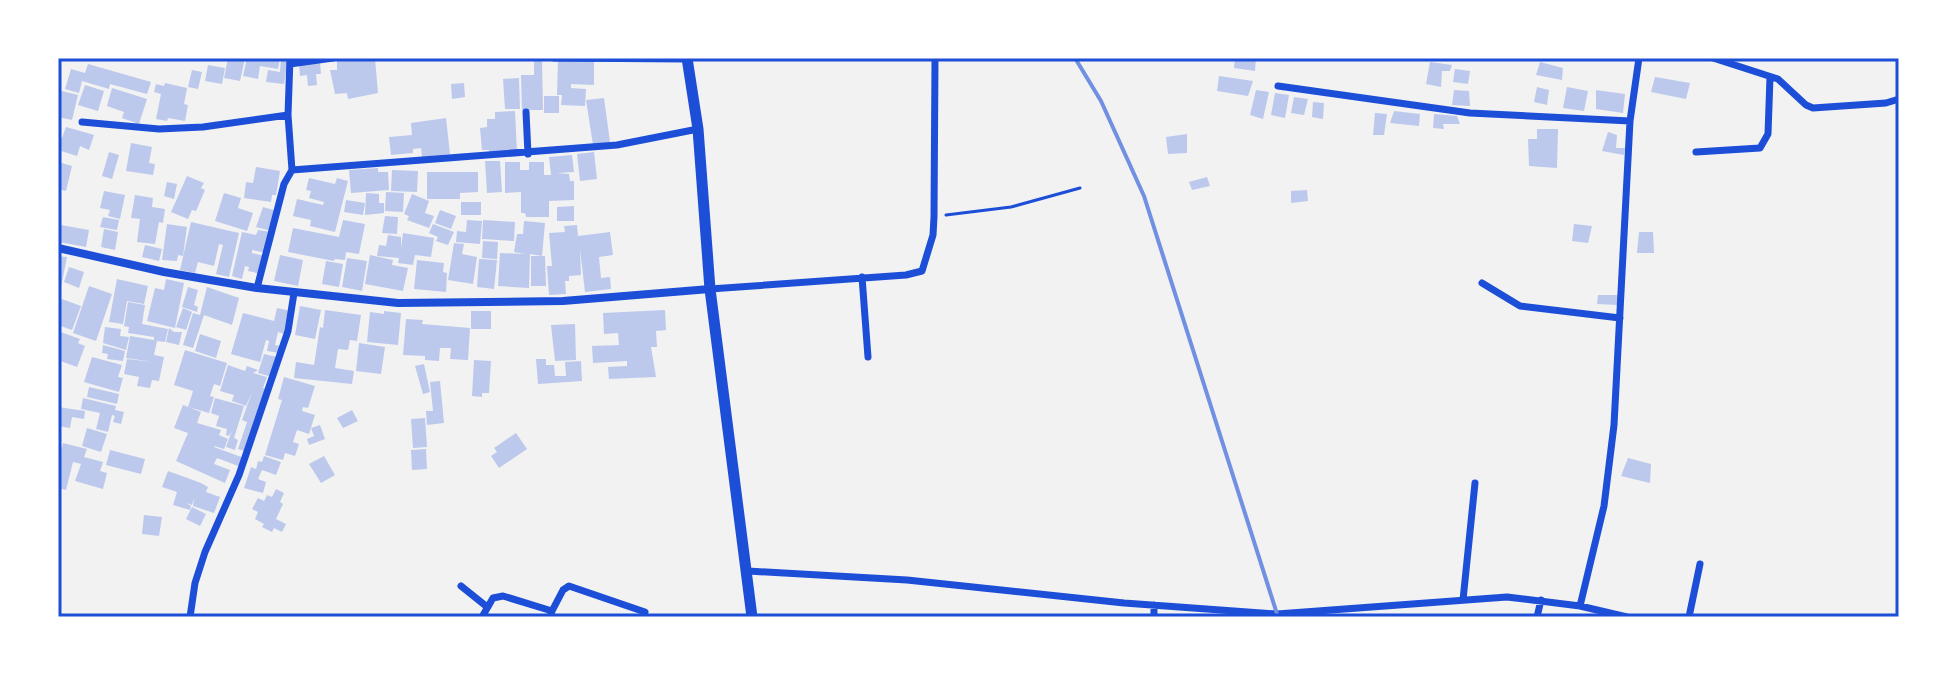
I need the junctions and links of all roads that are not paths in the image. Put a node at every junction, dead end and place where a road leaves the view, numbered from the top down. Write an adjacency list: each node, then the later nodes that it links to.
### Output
1 (333, 58): 7 (street)
2 (554, 58): 3 (street)
3 (687, 58): 15 (highway)
4 (935, 58): 20 (street)
5 (1639, 58): 13 (street)
6 (1713, 58): 8 (street)
7 (290, 61): 12 (street)
8 (1770, 77): 10 (street); 16 (street)
9 (1278, 86): 13 (street)
10 (1899, 99)
11 (526, 112): 17 (street)
12 (288, 115): 14 (street); 18 (street)
13 (1630, 121): 25 (street)
14 (82, 122)
15 (698, 129): 17 (street); 23 (highway)
16 (1696, 152)
17 (528, 154): 18 (street)
18 (292, 170): 22 (street)
19 (58, 248): 22 (street)
20 (862, 277): 23 (street); 26 (street)
21 (1482, 283): 25 (street)
22 (257, 288): 24 (street)
23 (710, 289): 24 (street); 29 (highway)
24 (294, 293): 38 (street)
25 (1620, 318): 35 (street)
26 (868, 357)
27 (1475, 483): 31 (street)
28 (1700, 564): 44 (street)
29 (748, 571): 33 (street); 40 (highway)
30 (461, 586): 34 (street)
31 (1463, 600): 32 (street); 33 (street)
32 (1541, 600): 35 (street); 42 (street)
33 (1154, 605): 41 (street)
34 (486, 606): 37 (street); 39 (street)
35 (1580, 606): 43 (street)
36 (645, 612): 37 (street)
37 (551, 614)
38 (190, 617)
39 (482, 617)
40 (752, 617)
41 (1154, 617)
42 (1537, 617)
43 (1627, 617)
44 (1689, 617)

